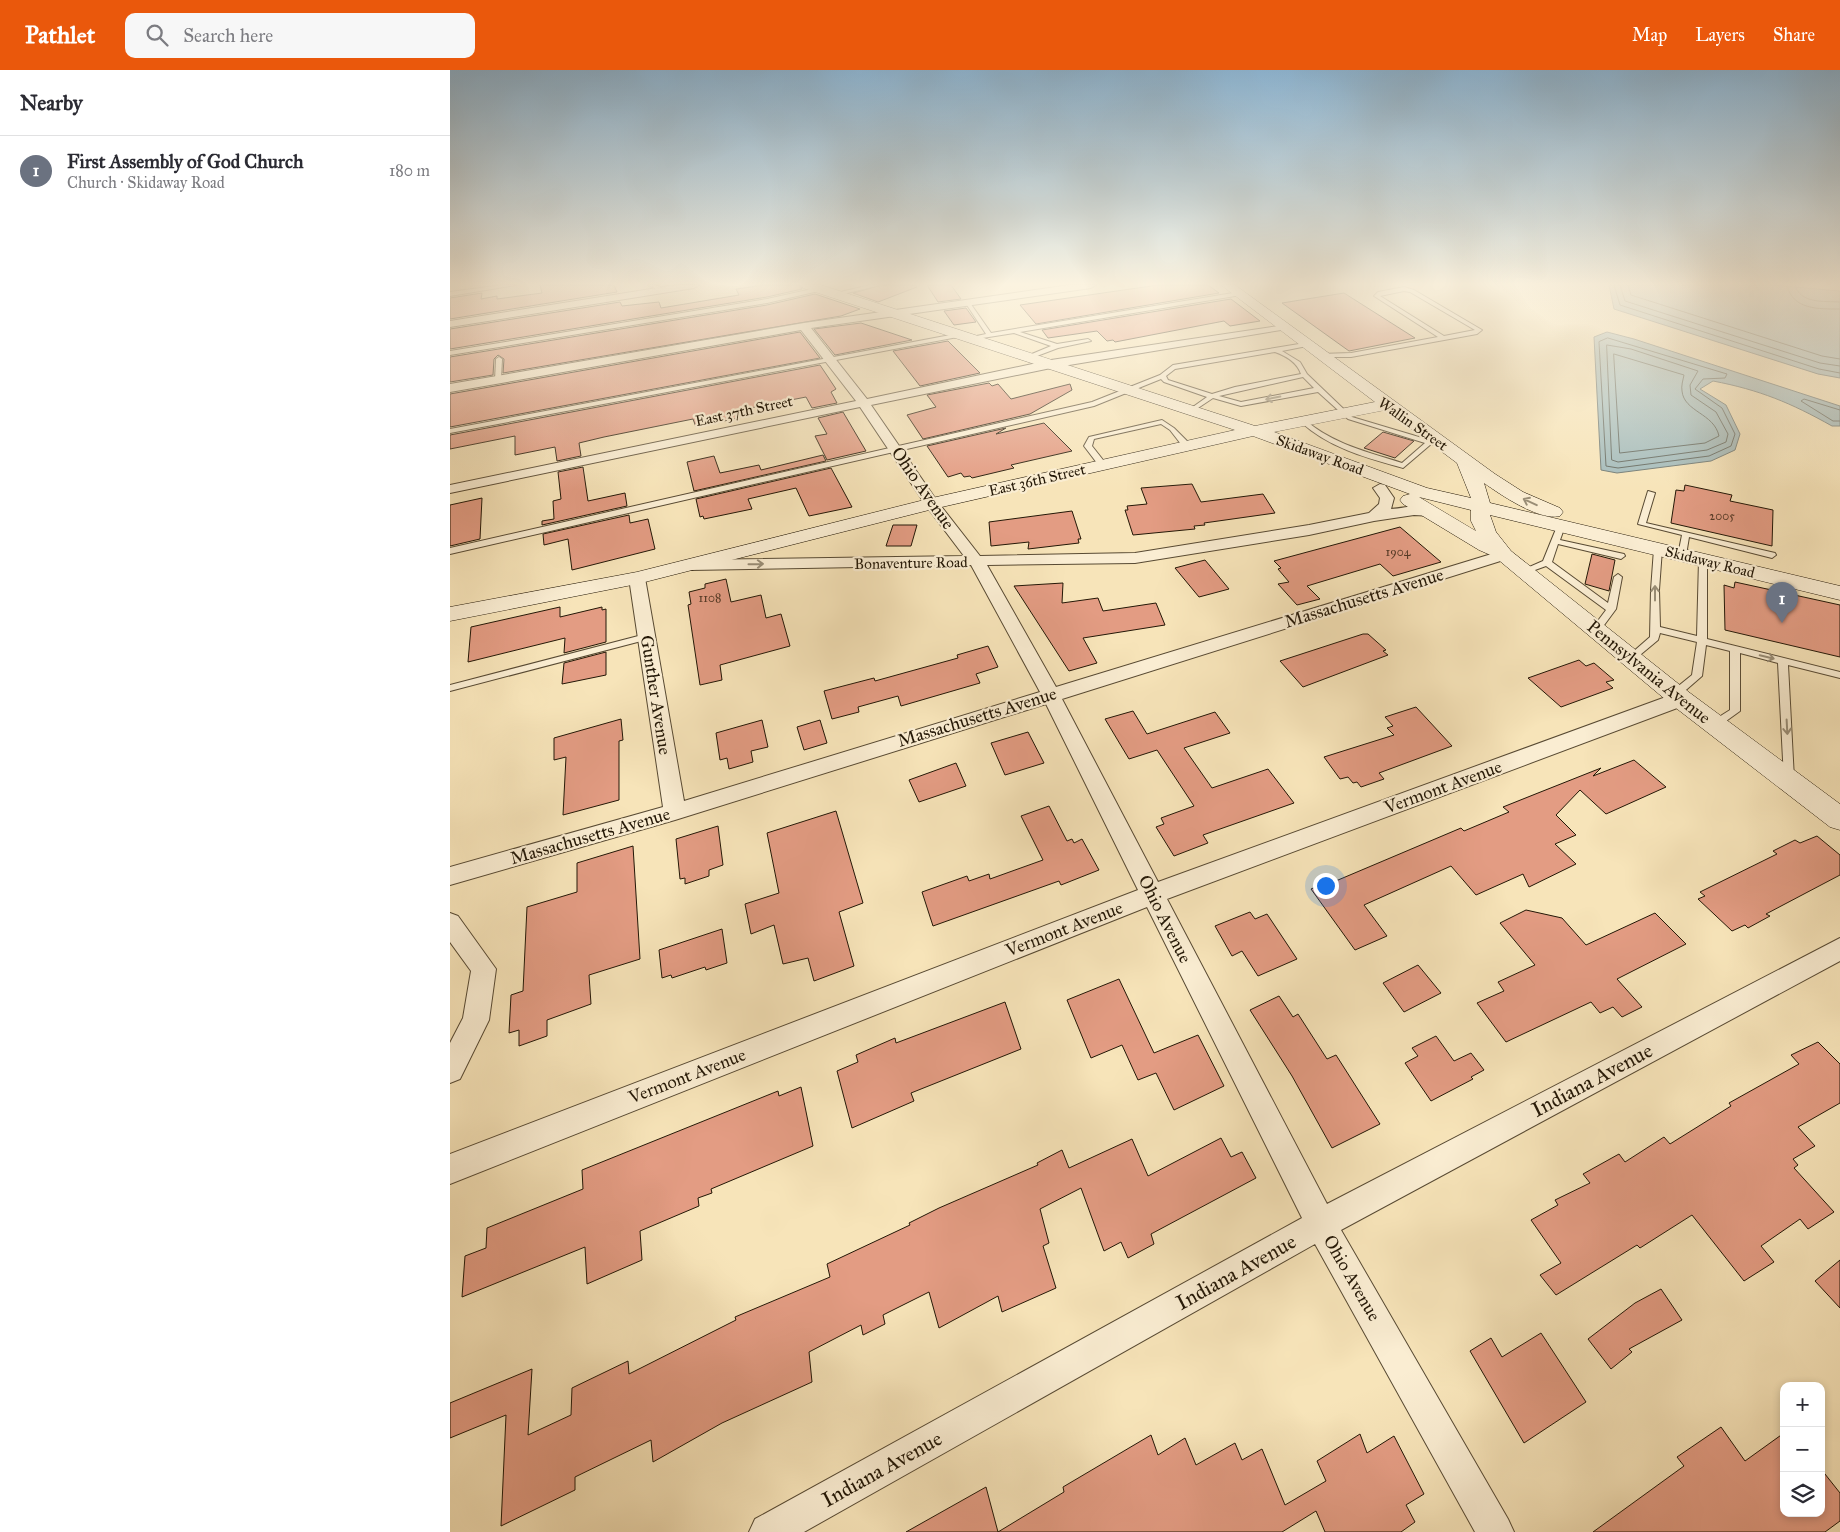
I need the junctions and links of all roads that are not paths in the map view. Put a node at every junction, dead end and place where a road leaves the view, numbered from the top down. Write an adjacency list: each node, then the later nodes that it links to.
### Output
1 (650, 353): 18 (street)
2 (825, 353): 14 (street, Ohio Avenue)
3 (864, 353): 14 (lane)
4 (1018, 353): 12 (main road, Skidaway Road)
5 (1039, 353): 12 (lane)
6 (1117, 353): 15 (street, East 37th Street)
7 (1250, 353): 16 (lane)
8 (1283, 353): 17 (lane)
9 (1316, 353): 11 (main road, Wallin Street)
10 (1361, 353): 11 (lane)
11 (1320, 356): 24 (main road, Wallin Street)
12 (1029, 357): 15 (main road, Skidaway Road)
13 (499, 359): 18 (lane)
14 (830, 359): 23 (street, Ohio Avenue); 28 (lane)
15 (1050, 364): 21 (main road, Skidaway Road); 23 (street, East 37th Street)
16 (1162, 376): 21 (lane); 22 (lane)
17 (1304, 376): 20 (lane); 22 (lane)
18 (498, 380): 19 (street)
19 (450, 388)
20 (1321, 389): 22 (lane, one-way to 22); 26 (lane)
21 (1130, 390): 25 (main road, Skidaway Road); 33 (lane)
22 (1212, 396): 25 (lane)
23 (863, 402): 33 (street, Ohio Avenue); 36 (street, East 37th Street)
24 (1386, 405): 26 (main road, East 36th Street); 31 (main road, Wallin Street)
25 (1192, 410): 29 (main road, Skidaway Road)
26 (1344, 413): 27 (main road, East 36th Street); 31 (lane)
27 (1303, 421): 29 (main road, East 36th Street); 31 (lane)
28 (450, 431)
29 (1254, 431): 30 (main road, Skidaway Road); 32 (main road, East 36th Street)
30 (1278, 440): 37 (main road); 40 (main road, Skidaway Road)
31 (1432, 440): 34 (main road, Wallin Street)
32 (1187, 446): 35 (main road, East 36th Street); 35 (lane)
33 (895, 449): 39 (street, Ohio Avenue); 47 (lane)
34 (1465, 462): 40 (main road, Wallin Street); 45 (main road, one-way to 34)
35 (1103, 465): 39 (main road, East 36th Street)
36 (450, 488)
37 (1380, 488): 41 (main road); 42 (street)
38 (1651, 493): 44 (lane)
39 (932, 504): 52 (street, Ohio Avenue); 54 (main road, East 36th Street)
40 (1480, 508): 43 (main road, Skidaway Road); 48 (main road, Pennsylvania Avenue)
41 (1433, 512): 42 (street, Bonaventure Road); 48 (main road)
42 (1374, 516): 52 (street, Bonaventure Road)
43 (1558, 534): 45 (main road, Skidaway Road); 53 (lane)
44 (1686, 534): 49 (lane); 50 (lane)
45 (1622, 549): 46 (main road, Skidaway Road); 55 (lane)
46 (1658, 549): 49 (main road, Skidaway Road); 62 (lane, one-way to 46)
47 (450, 551)
48 (1504, 555): 56 (main road, Pennsylvania Avenue); 71 (street, Massachusetts Avenue)
49 (1682, 555): 51 (main road, Skidaway Road)
50 (1772, 555)
51 (1703, 560): 59 (main road, Skidaway Road); 65 (lane)
52 (977, 562): 54 (street, Bonaventure Road, one-way to 52); 71 (street, Ohio Avenue)
53 (1547, 563): 56 (lane); 60 (lane)
54 (690, 565): 58 (main road, Bonaventure Road)
55 (1619, 566)
56 (1524, 571): 63 (main road, Pennsylvania Avenue)
57 (1618, 577): 60 (lane)
58 (637, 578): 61 (main road, Bonaventure Road); 64 (street, Gunther Avenue)
59 (1840, 593)
60 (1611, 609): 63 (lane)
61 (450, 614)
62 (1656, 629): 65 (lane); 67 (lane)
63 (1596, 630): 67 (main road, Pennsylvania Avenue)
64 (646, 636): 70 (lane); 75 (street, Gunther Avenue)
65 (1702, 641): 66 (lane); 72 (lane)
66 (1735, 649): 68 (lane, one-way to 68); 73 (lane)
67 (1631, 658): 72 (main road, Pennsylvania Avenue)
68 (1784, 661): 69 (lane); 74 (lane, one-way to 74)
69 (1840, 675)
70 (450, 688)
71 (1050, 694): 75 (street, Massachusetts Avenue); 78 (street, Ohio Avenue)
72 (1678, 697): 73 (main road, Pennsylvania Avenue); 78 (street, Vermont Avenue)
73 (1716, 725): 74 (main road, Pennsylvania Avenue)
74 (1789, 780): 76 (main road, Pennsylvania Avenue)
75 (675, 812): 77 (street, Massachusetts Avenue)
76 (1840, 819)
77 (450, 876)
78 (1153, 894): 82 (street, Vermont Avenue); 83 (street, Ohio Avenue)
79 (450, 923): 81 (street)
80 (1840, 949): 83 (street, Indiana Avenue)
81 (450, 1070)
82 (450, 1169)
83 (1321, 1224): 84 (street, Indiana Avenue); 85 (street, Ohio Avenue)
84 (768, 1532)
85 (1495, 1532)

